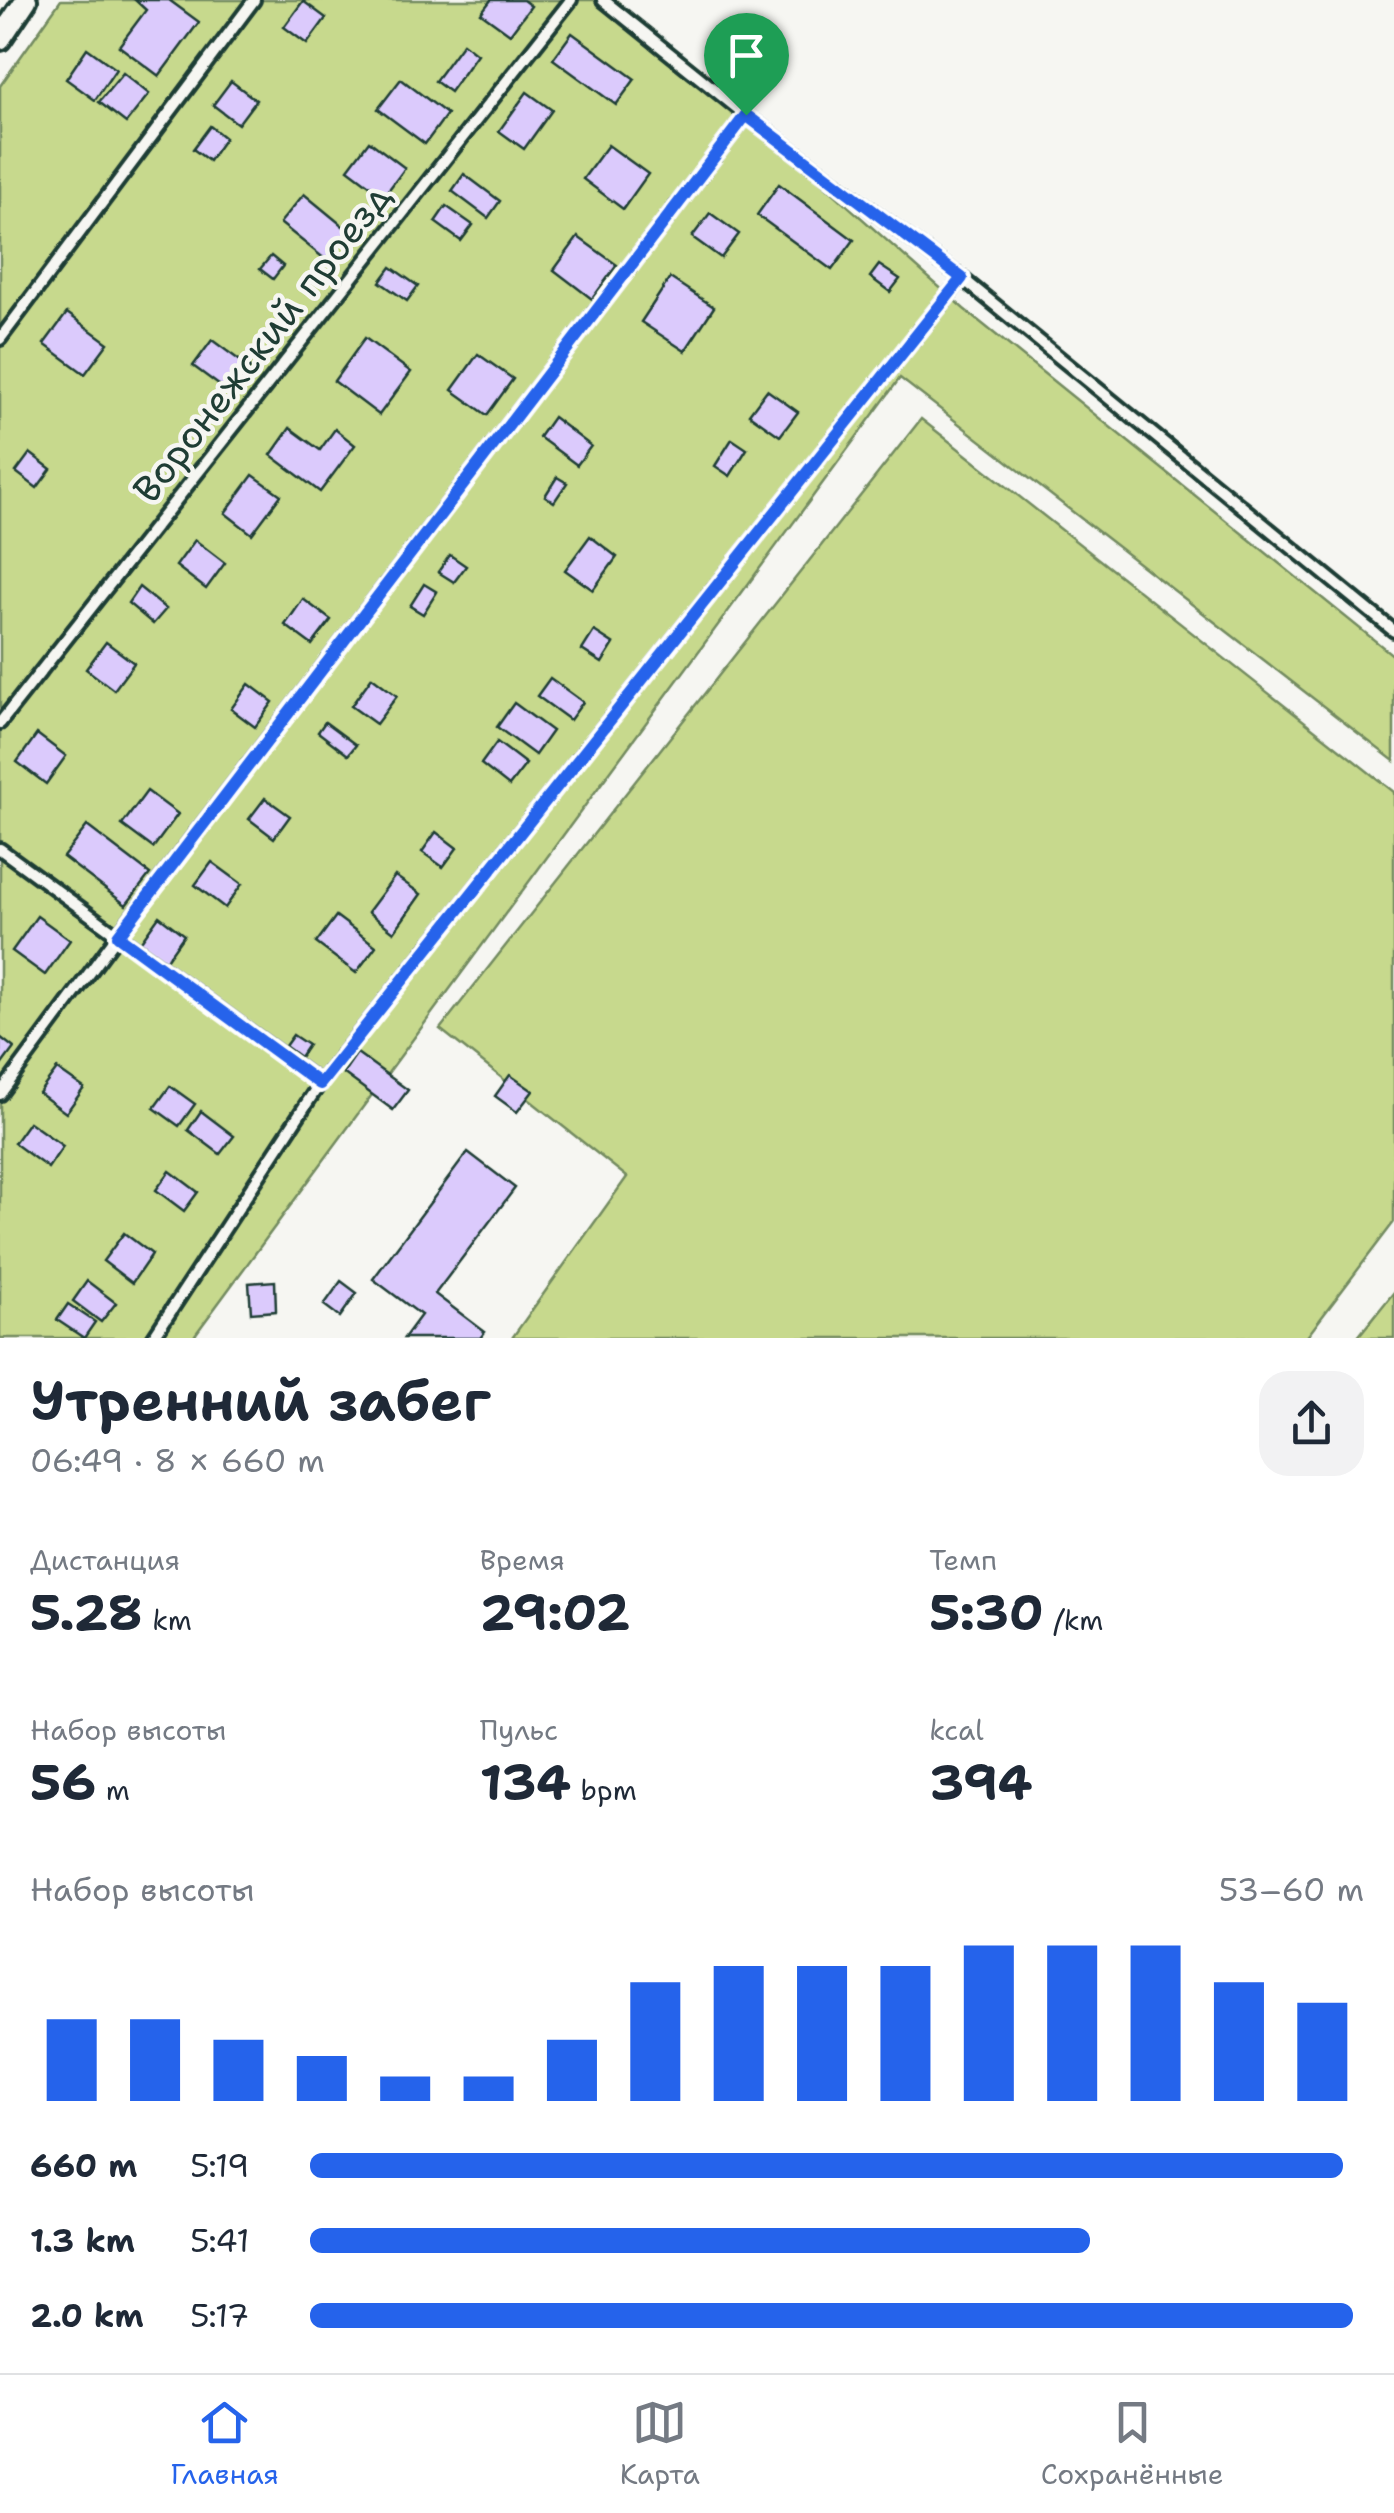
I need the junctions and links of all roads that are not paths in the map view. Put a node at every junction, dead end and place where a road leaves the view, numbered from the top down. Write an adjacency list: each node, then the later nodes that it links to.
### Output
1 (26, 0): 5 (street)
2 (254, 0): 8 (lane)
3 (571, 0): 10 (lane, Воронежский проезд)
4 (603, 0): 6 (lane)
5 (0, 39)
6 (746, 115): 7 (lane); 12 (lane)
7 (962, 278): 9 (lane); 13 (lane)
8 (0, 339)
9 (1394, 631)
10 (0, 723)
11 (0, 848): 12 (lane)
12 (118, 936): 13 (lane); 14 (lane)
13 (320, 1084): 15 (lane)
14 (0, 1094)
15 (153, 1338)

